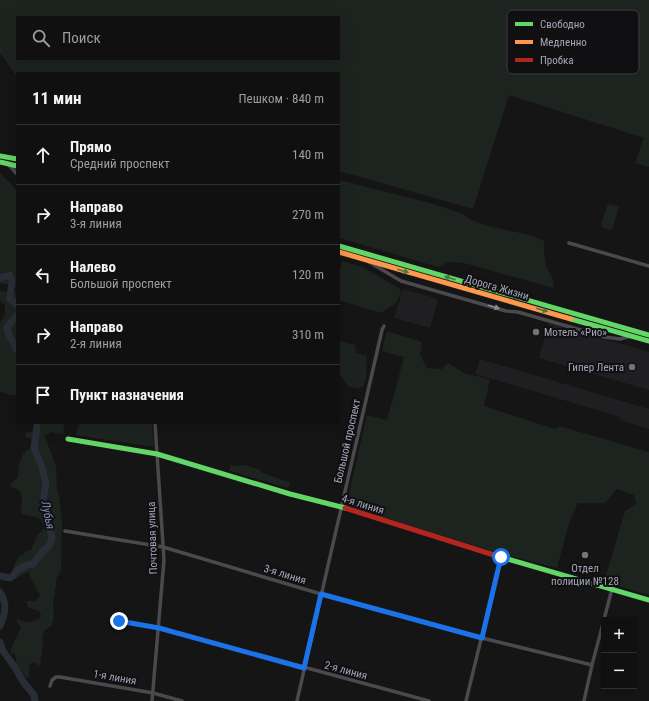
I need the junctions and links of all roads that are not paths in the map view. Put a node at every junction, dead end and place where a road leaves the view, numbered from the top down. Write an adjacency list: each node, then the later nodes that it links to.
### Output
1 (0, 156): 2 (main road)
2 (16, 157)
3 (0, 162): 4 (main road)
4 (8, 164): 5 (main road); 6 (street)
5 (16, 166)
6 (16, 173)
7 (569, 243): 11 (street)
8 (340, 246): 13 (main road, Дорога Жизни, one-way to 8)
9 (340, 252): 10 (main road, Дорога Жизни)
10 (366, 260): 14 (main road, Дорога Жизни, one-way to 14); 14 (street, one-way to 14)
11 (649, 266)
12 (384, 326): 19 (street, Большой проспект)
13 (649, 335)
14 (632, 336): 15 (main road, Дорога Жизни)
15 (649, 341)
16 (156, 424): 18 (street, Почтовая улица)
17 (68, 439): 18 (main road, 4-я линия)
18 (157, 454): 19 (main road, 4-я линия); 21 (street, Почтовая улица)
19 (341, 507): 22 (main road, 4-я линия); 24 (street, Большой проспект)
20 (65, 531): 21 (street, 3-я линия)
21 (163, 547): 24 (street, 3-я линия); 27 (street, Почтовая улица)
22 (501, 557): 23 (main road, 4-я линия); 28 (street)
23 (612, 589): 25 (main road, 4-я линия); 29 (street)
24 (321, 594): 28 (street, 3-я линия); 30 (street, Большой проспект)
25 (649, 600)
26 (119, 621): 27 (street, 2-я линия)
27 (159, 628): 30 (street, 2-я линия); 32 (street, Почтовая улица)
28 (482, 638): 29 (street, 3-я линия); 37 (street)
29 (592, 664): 38 (street)
30 (304, 668): 35 (street, Большой проспект); 36 (street, 2-я линия)
31 (50, 686): 32 (street, 1-я линия)
32 (153, 693): 33 (street, Почтовая улица); 34 (street, 1-я линия)
33 (152, 701)
34 (182, 701)
35 (296, 701)
36 (429, 701)
37 (466, 701)
38 (584, 701)

